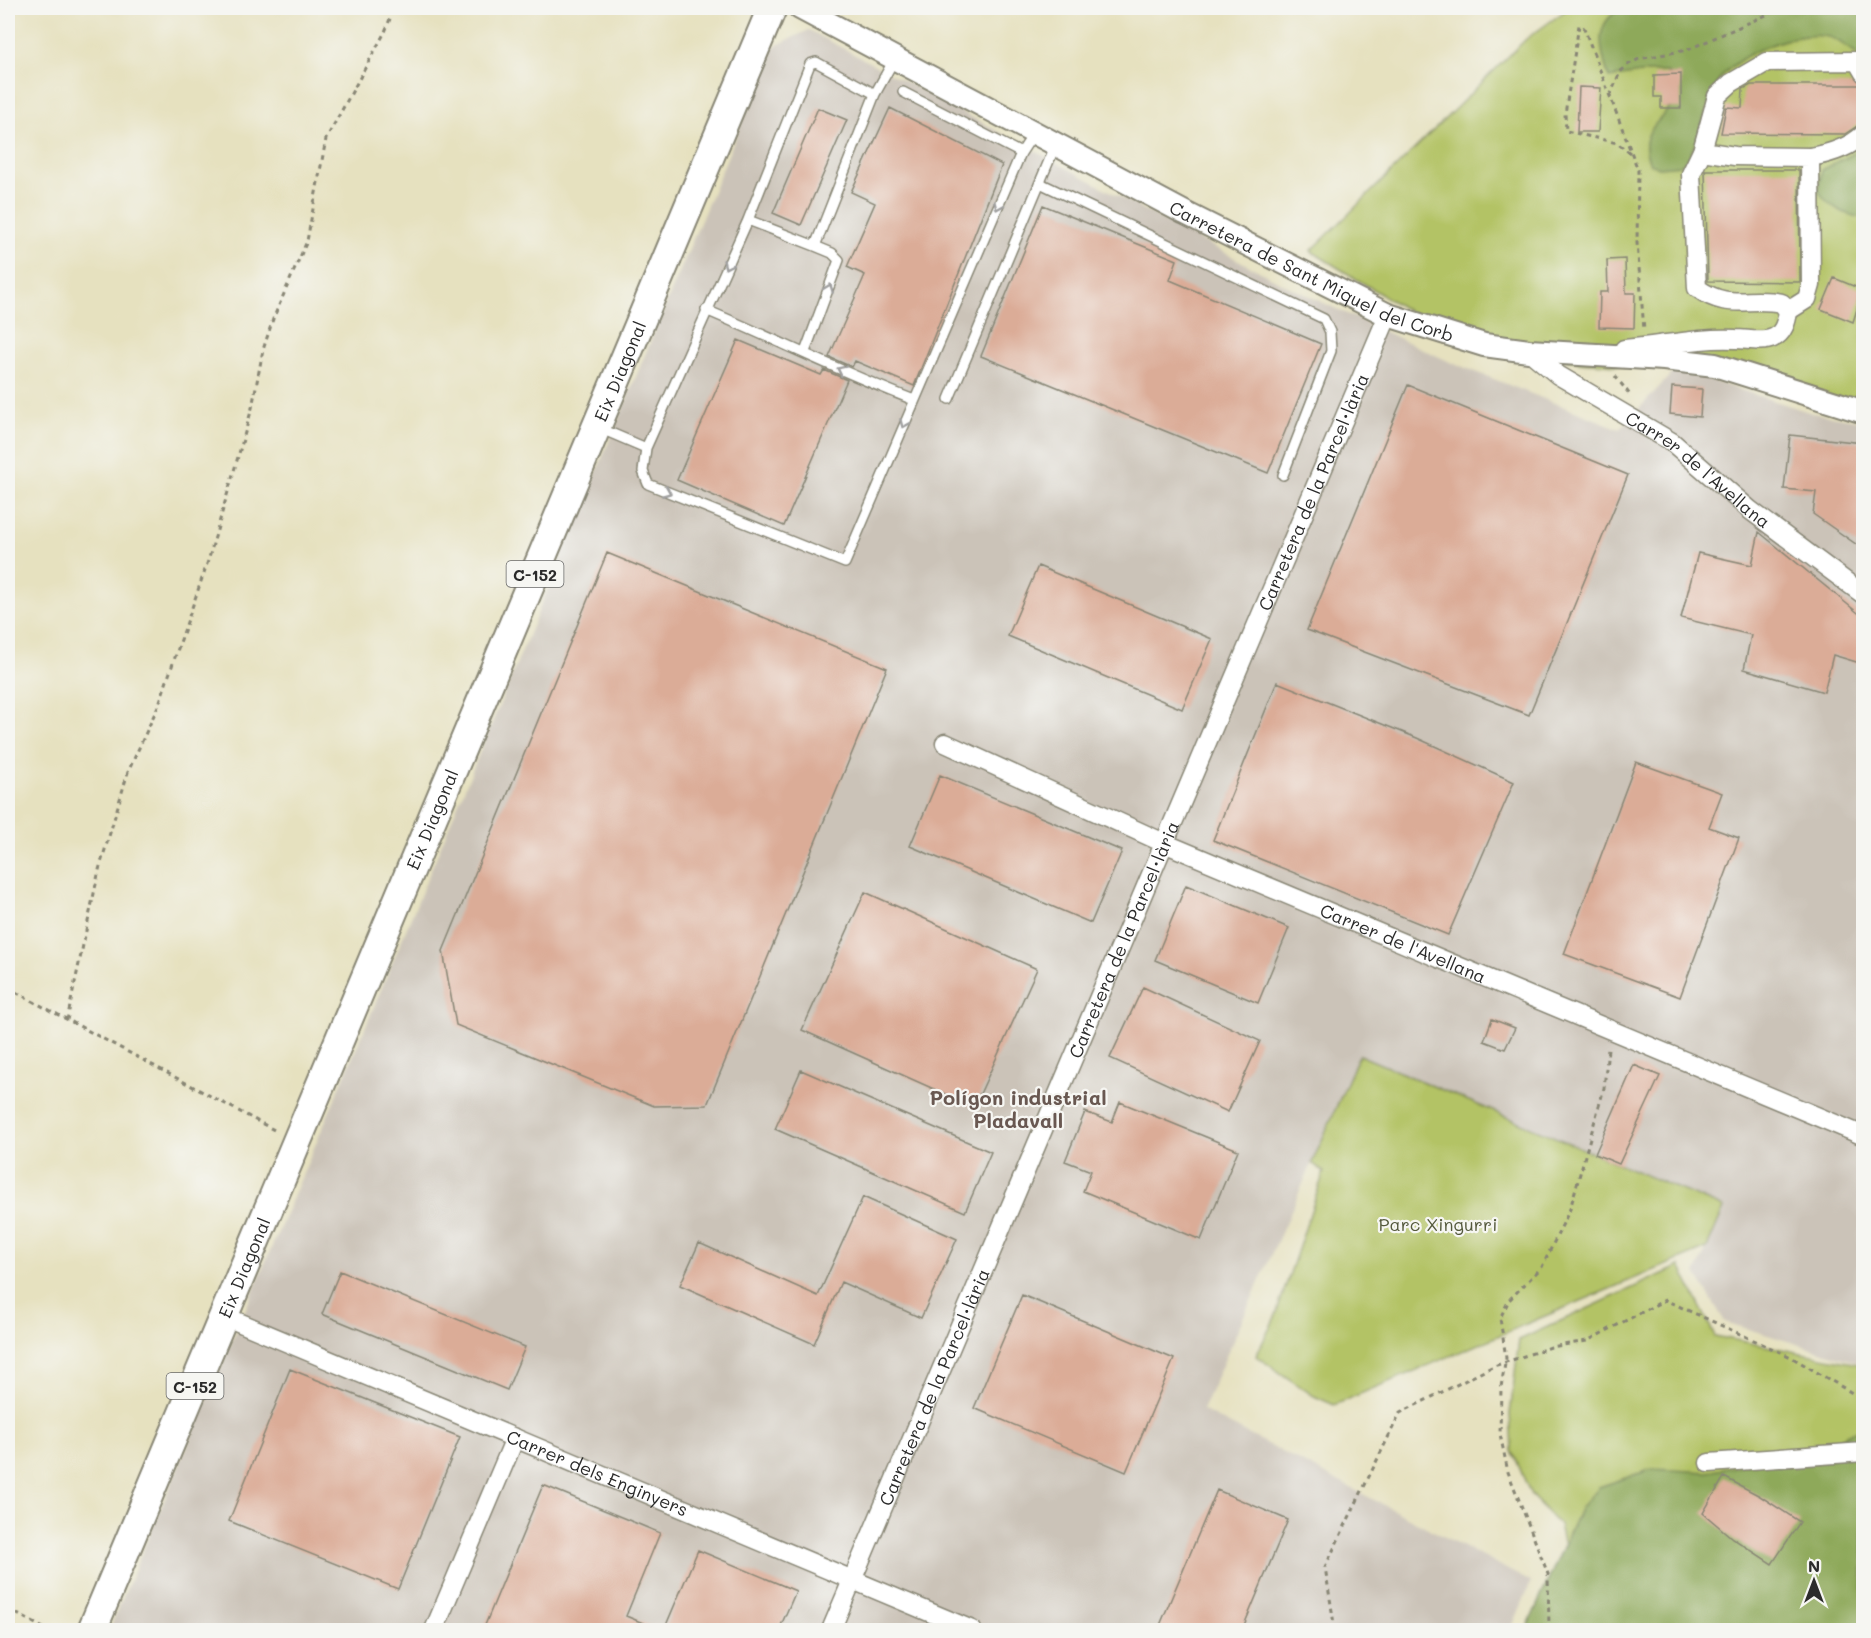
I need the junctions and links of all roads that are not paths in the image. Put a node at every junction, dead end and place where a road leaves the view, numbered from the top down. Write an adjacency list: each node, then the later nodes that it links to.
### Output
1 (772, 8): 25 (main road, Eix Diagonal / C-152)
2 (800, 8): 3 (street, Carretera de Sant Miquel del Corb)
3 (894, 58): 6 (lane); 7 (street, Carretera de Sant Miquel del Corb)
4 (1863, 73): 10 (street)
5 (903, 92): 11 (lane)
6 (875, 94): 14 (lane); 15 (lane)
7 (1034, 132): 9 (street, Carretera de Sant Miquel del Corb); 11 (lane)
8 (1863, 134): 12 (street)
9 (1056, 144): 13 (lane); 18 (street, Carretera de Sant Miquel del Corb)
10 (1702, 151): 12 (street); 17 (street)
11 (1021, 153): 22 (lane, one-way to 22)
12 (1810, 156): 17 (street)
13 (1040, 183): 23 (lane); 27 (lane)
14 (748, 220): 15 (lane); 16 (lane, one-way to 16)
15 (815, 246): 20 (lane, one-way to 15)
16 (706, 310): 20 (lane); 26 (lane)
17 (1788, 311): 21 (street)
18 (1388, 315): 19 (street, Carretera de Sant Miquel del Corb); 30 (street, Carretera de la Parcel·lària)
19 (1529, 351): 21 (street, Carretera de Sant Miquel del Corb); 28 (street, Carrer de l'Avellana)
20 (805, 352): 22 (lane, one-way to 20)
21 (1578, 355): 24 (street, Carretera de Sant Miquel del Corb)
22 (914, 399): 26 (lane)
23 (949, 399)
24 (1863, 412)
25 (597, 427): 26 (lane); 32 (main road, Eix Diagonal / C-152)
26 (646, 448)
27 (1283, 475)
28 (1863, 595)
29 (945, 743): 30 (street, Carrer de l'Avellana)
30 (1164, 843): 31 (street, Carrer de l'Avellana); 36 (street, Carretera de la Parcel·lària)
31 (1863, 1136)
32 (224, 1316): 33 (street, Carrer dels Enginyers); 37 (main road, Eix Diagonal / C-152)
33 (515, 1438): 36 (street, Carrer dels Enginyers); 38 (street)
34 (1863, 1452): 35 (street)
35 (1709, 1463)
36 (852, 1580): 39 (street, Carretera de la Parcel·lària); 40 (street, Carrer dels Enginyers)
37 (92, 1630)
38 (434, 1630)
39 (831, 1630)
40 (972, 1630)

